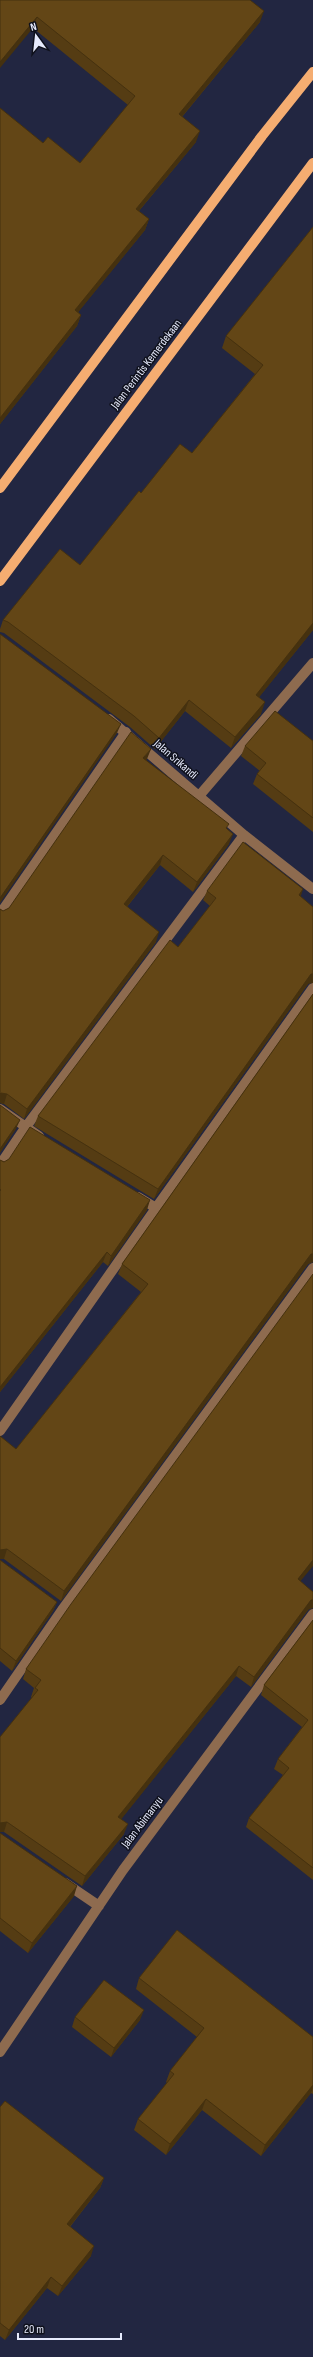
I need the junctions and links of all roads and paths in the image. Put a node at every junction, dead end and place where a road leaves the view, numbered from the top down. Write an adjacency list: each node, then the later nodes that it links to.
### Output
1 (313, 72): 3 (main road)
2 (313, 163): 4 (main road, Jalan Perintis Kemerdekaan)
3 (0, 488)
4 (0, 581)
5 (313, 663): 8 (street)
6 (101, 713): 7 (street, Jalan Srikandi)
7 (126, 732): 8 (street, Jalan Srikandi); 11 (street)
8 (199, 796): 9 (street, Jalan Srikandi)
9 (244, 835): 10 (street, Jalan Srikandi); 14 (street)
10 (313, 889)
11 (0, 914)
12 (313, 988): 18 (street)
13 (0, 1109): 14 (street)
14 (25, 1128): 15 (street); 16 (street)
15 (45, 1140)
16 (0, 1165)
17 (130, 1192): 18 (street)
18 (156, 1208): 20 (street)
19 (313, 1268): 22 (street)
20 (0, 1431)
21 (313, 1614): 24 (street, Jalan Abimanyu)
22 (0, 1700)
23 (55, 1876): 24 (street)
24 (98, 1906): 25 (street, Jalan Abimanyu)
25 (0, 2050)

